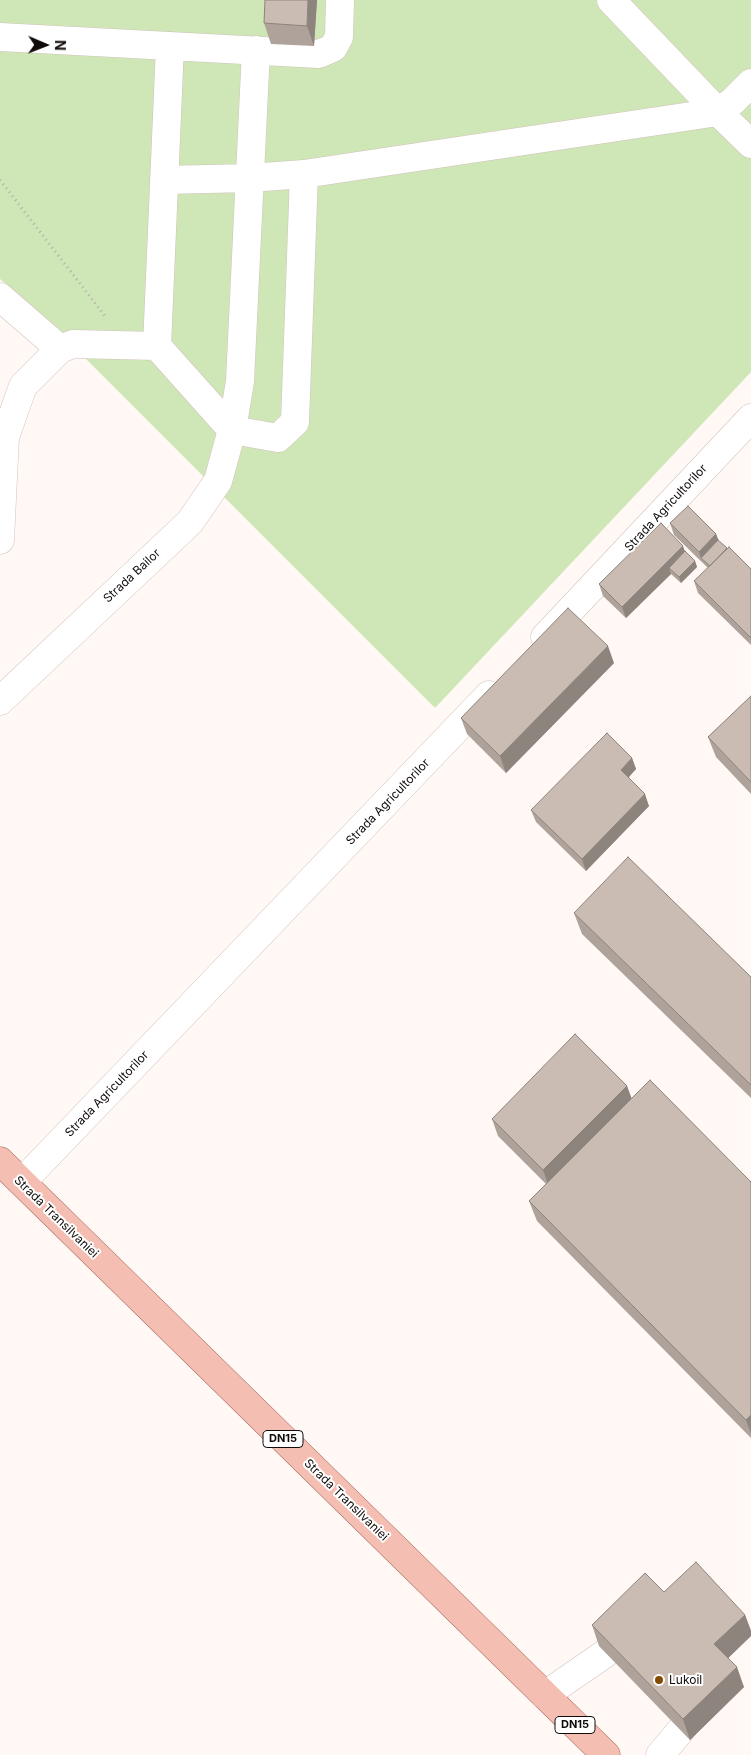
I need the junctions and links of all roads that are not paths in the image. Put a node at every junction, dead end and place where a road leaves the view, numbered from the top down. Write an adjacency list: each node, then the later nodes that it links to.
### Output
1 (340, 0): 5 (street)
2 (611, 0): 7 (street)
3 (0, 37): 4 (street)
4 (170, 46): 5 (street); 11 (street)
5 (256, 50): 10 (street, Strada Bailor)
6 (751, 83): 7 (street)
7 (718, 112): 8 (street); 9 (street)
8 (751, 144)
9 (304, 174): 10 (street); 16 (street)
10 (250, 178): 11 (street); 16 (street, Strada Bailor)
11 (164, 180): 13 (street)
12 (0, 297): 14 (street)
13 (158, 346): 14 (street); 16 (street)
14 (60, 349): 17 (street)
15 (751, 418): 18 (street, Strada Agricultorilor)
16 (232, 430): 20 (street, Strada Bailor)
17 (0, 540)
18 (525, 658)
19 (504, 680): 22 (street, Strada Agricultorilor)
20 (0, 701)
21 (0, 1161): 22 (main road, Strada Transilvaniei / DN15)
22 (22, 1182): 24 (main road, Strada Transilvaniei / DN15)
23 (606, 1653): 24 (street)
24 (545, 1695): 26 (main road, Strada Transilvaniei / DN15)
25 (681, 1730): 27 (street)
26 (606, 1755)
27 (660, 1755)

